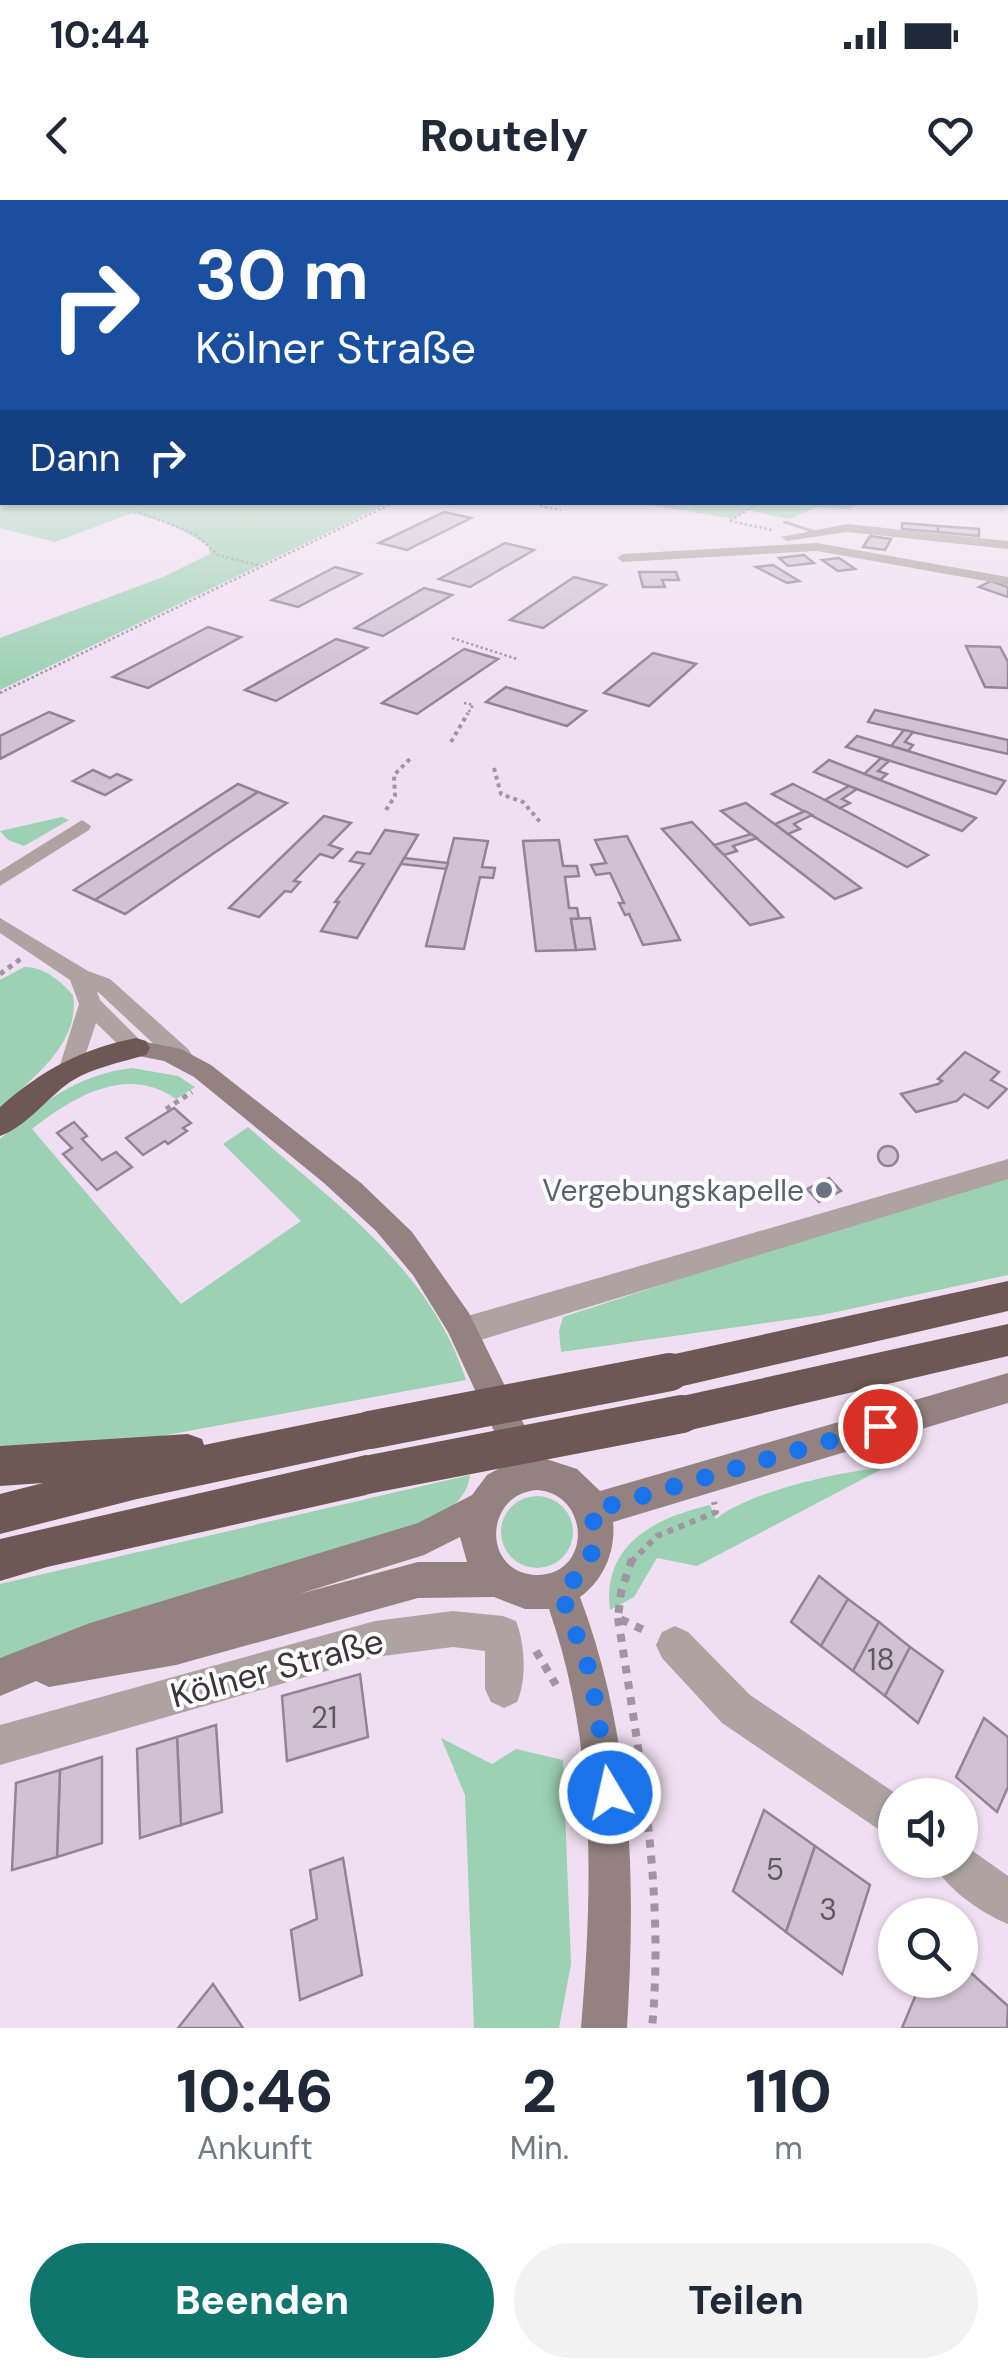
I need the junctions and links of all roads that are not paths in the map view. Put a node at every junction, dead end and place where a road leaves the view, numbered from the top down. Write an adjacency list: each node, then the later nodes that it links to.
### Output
1 (786, 522): 2 (lane)
2 (812, 532): 3 (street); 4 (street); 5 (street)
3 (1008, 544)
4 (791, 546): 5 (street); 6 (street)
5 (817, 547): 7 (street)
6 (624, 558)
7 (1008, 581)
8 (82, 826): 9 (street)
9 (0, 880)
10 (0, 924): 11 (street)
11 (80, 976): 12 (street); 13 (street)
12 (120, 997): 14 (street); 15 (street)
13 (90, 1004): 14 (street); 16 (street)
14 (136, 1048): 15 (street); 16 (highway)
15 (180, 1055): 20 (street)
16 (72, 1064): 17 (highway)
17 (0, 1124)
18 (1008, 1168): 20 (street)
19 (1008, 1296): 23 (highway, bridge)
20 (464, 1330): 25 (street)
21 (1008, 1340): 29 (highway, bridge)
22 (1008, 1388): 27 (street)
23 (271, 1450): 24 (highway); 28 (highway)
24 (0, 1466)
25 (530, 1472): 26 (street, Kölner Straße); 27 (street)
26 (484, 1507): 30 (street); 33 (street, Kölner Straße)
27 (591, 1511): 31 (street)
28 (0, 1514)
29 (0, 1560)
30 (500, 1579): 31 (street, Kölner Straße); 33 (street, Kölner Straße)
31 (560, 1590): 39 (street)
32 (675, 1645): 36 (street)
33 (10, 1674)
34 (504, 1689): 35 (street, Kölner Straße)
35 (0, 1745)
36 (878, 1805)
37 (975, 1878): 38 (street)
38 (1008, 1903)
39 (604, 2028)

